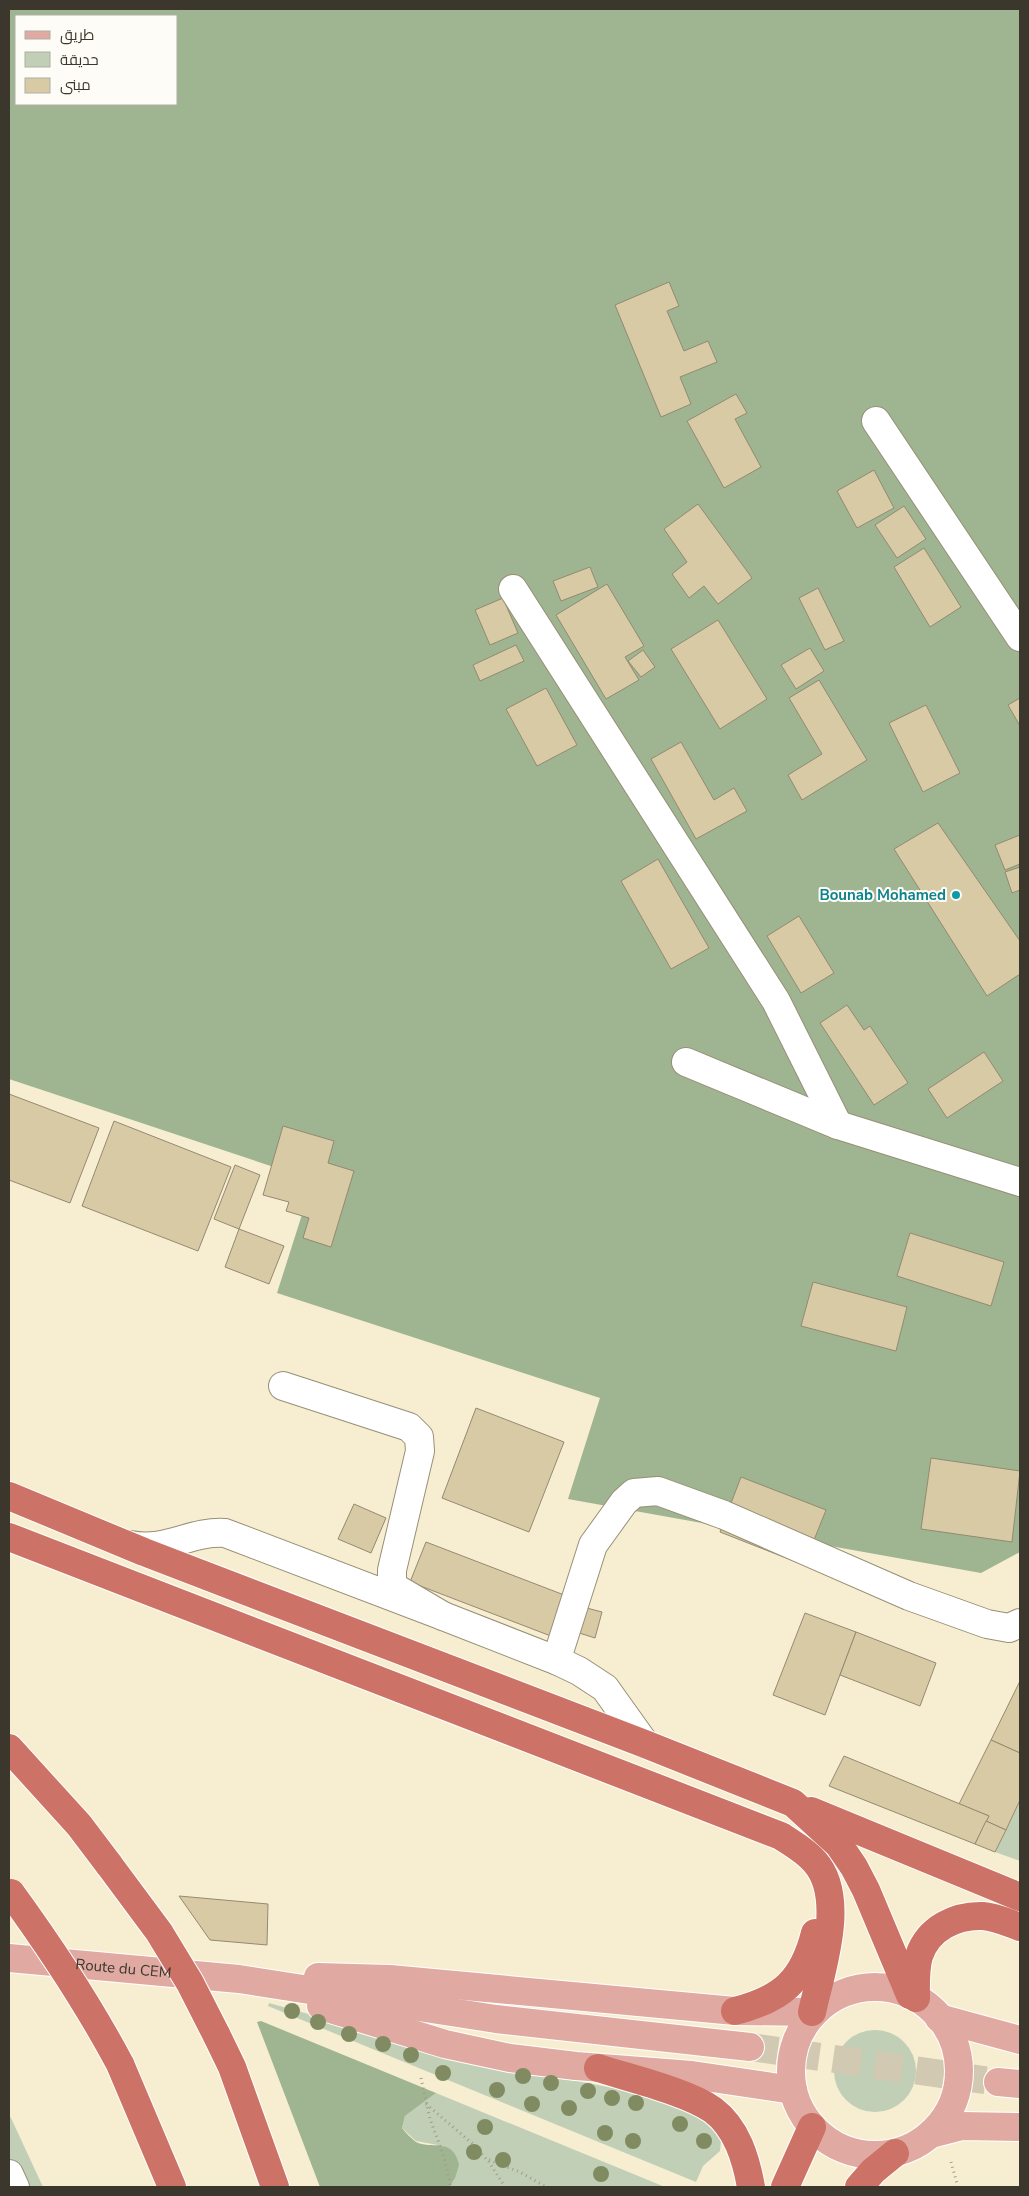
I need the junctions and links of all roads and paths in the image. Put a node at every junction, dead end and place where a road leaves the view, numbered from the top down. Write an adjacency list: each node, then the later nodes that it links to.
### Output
1 (876, 421): 3 (street)
2 (513, 588): 5 (street)
3 (1020, 637)
4 (686, 1062): 5 (street)
5 (838, 1125): 6 (street)
6 (1020, 1182)
7 (284, 1386): 11 (street)
8 (9, 1496): 10 (highway)
9 (9, 1537): 17 (highway)
10 (125, 1544): 11 (street); 14 (highway)
11 (443, 1616): 13 (street)
12 (1020, 1622): 13 (street)
13 (558, 1661): 14 (street)
14 (645, 1744): 16 (highway)
15 (9, 1748): 29 (highway, bridge)
16 (793, 1803): 19 (highway); 23 (highway)
17 (763, 1828): 24 (highway); 25 (highway)
18 (10, 1892): 42 (highway, bridge)
19 (1020, 1897)
20 (1020, 1928): 23 (highway)
21 (9, 1958): 22 (main road, Route du CEM)
22 (239, 1979): 24 (main road); 28 (main road); 30 (main road)
23 (913, 1997): 25 (main road); 26 (main road)
24 (735, 2011): 25 (main road)
25 (812, 2012): 32 (main road)
26 (939, 2018): 27 (main road); 36 (main road)
27 (1020, 2040)
28 (750, 2047)
29 (232, 2067): 43 (highway); 44 (highway)
30 (598, 2068): 32 (main road); 48 (highway)
31 (422, 2078): 33 (path)
32 (793, 2090): 35 (main road)
33 (426, 2104): 39 (path); 45 (path)
34 (1020, 2126): 36 (main road)
35 (812, 2127): 37 (main road); 49 (highway)
36 (931, 2134): 37 (main road)
37 (895, 2153): 50 (highway)
38 (949, 2154): 51 (path)
39 (486, 2159): 46 (path); 47 (path)
40 (9, 2174): 41 (street)
41 (15, 2187)
42 (172, 2187)
43 (275, 2187)
44 (294, 2187)
45 (452, 2187)
46 (505, 2187)
47 (546, 2187)
48 (751, 2187)
49 (785, 2187)
50 (860, 2187)
51 (958, 2187)

